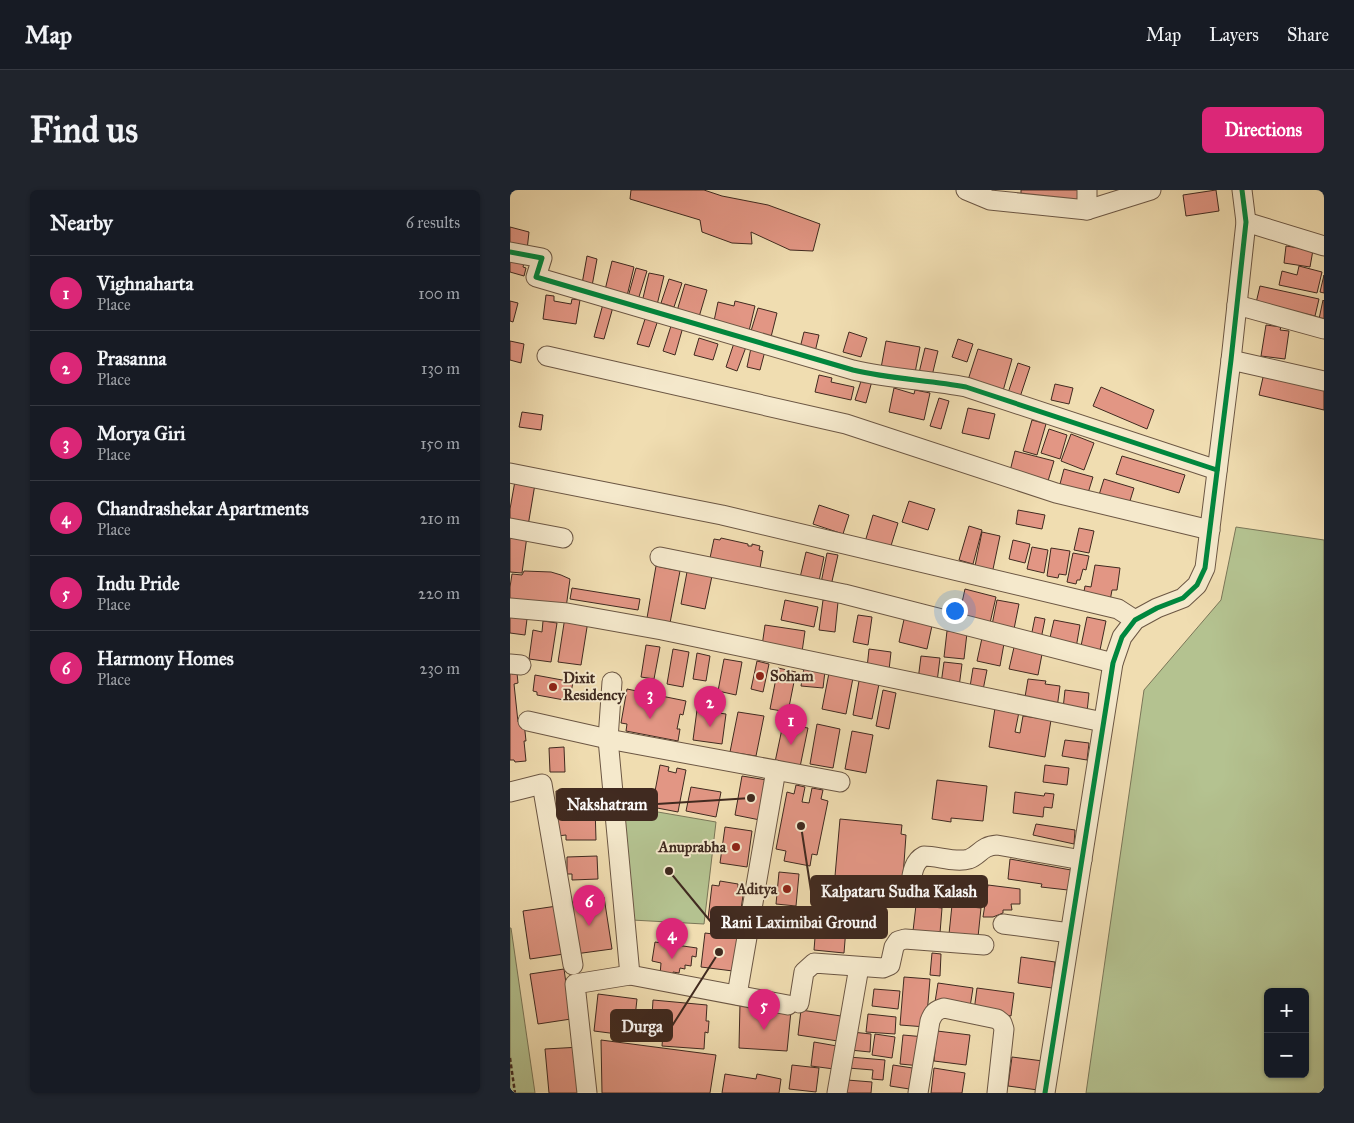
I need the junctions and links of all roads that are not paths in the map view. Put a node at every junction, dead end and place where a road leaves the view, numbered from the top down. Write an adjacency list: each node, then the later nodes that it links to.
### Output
1 (966, 190): 5 (street)
2 (1087, 190): 5 (street)
3 (1151, 190): 5 (street)
4 (1242, 190): 6 (street)
5 (1087, 210)
6 (1246, 222): 7 (street); 9 (street)
7 (1324, 246)
8 (510, 252): 14 (street)
9 (1237, 305): 10 (street); 12 (street)
10 (1324, 329)
11 (547, 356): 17 (street)
12 (1231, 360): 13 (street); 14 (street)
13 (1324, 381)
14 (1217, 470): 17 (street)
15 (510, 473): 21 (street)
16 (510, 528): 18 (street)
17 (1210, 530): 21 (street)
18 (563, 538)
19 (660, 557): 22 (street)
20 (510, 608): 25 (street)
21 (1135, 620): 22 (street)
22 (1112, 663): 25 (street)
23 (612, 682): 26 (street)
24 (528, 721): 26 (street)
25 (1103, 722): 30 (street)
26 (608, 739): 27 (street); 37 (street)
27 (776, 770): 28 (street); 38 (street)
28 (840, 782)
29 (510, 792): 35 (street)
30 (1082, 860): 31 (street); 33 (street)
31 (910, 889)
32 (1003, 924): 33 (street)
33 (1070, 933): 43 (street)
34 (984, 945): 36 (street)
35 (573, 964)
36 (859, 967): 38 (street); 40 (street)
37 (630, 975): 38 (street); 39 (street)
38 (736, 995)
39 (587, 1093)
40 (837, 1093)
41 (918, 1093): 42 (street)
42 (997, 1093)
43 (1045, 1093)

